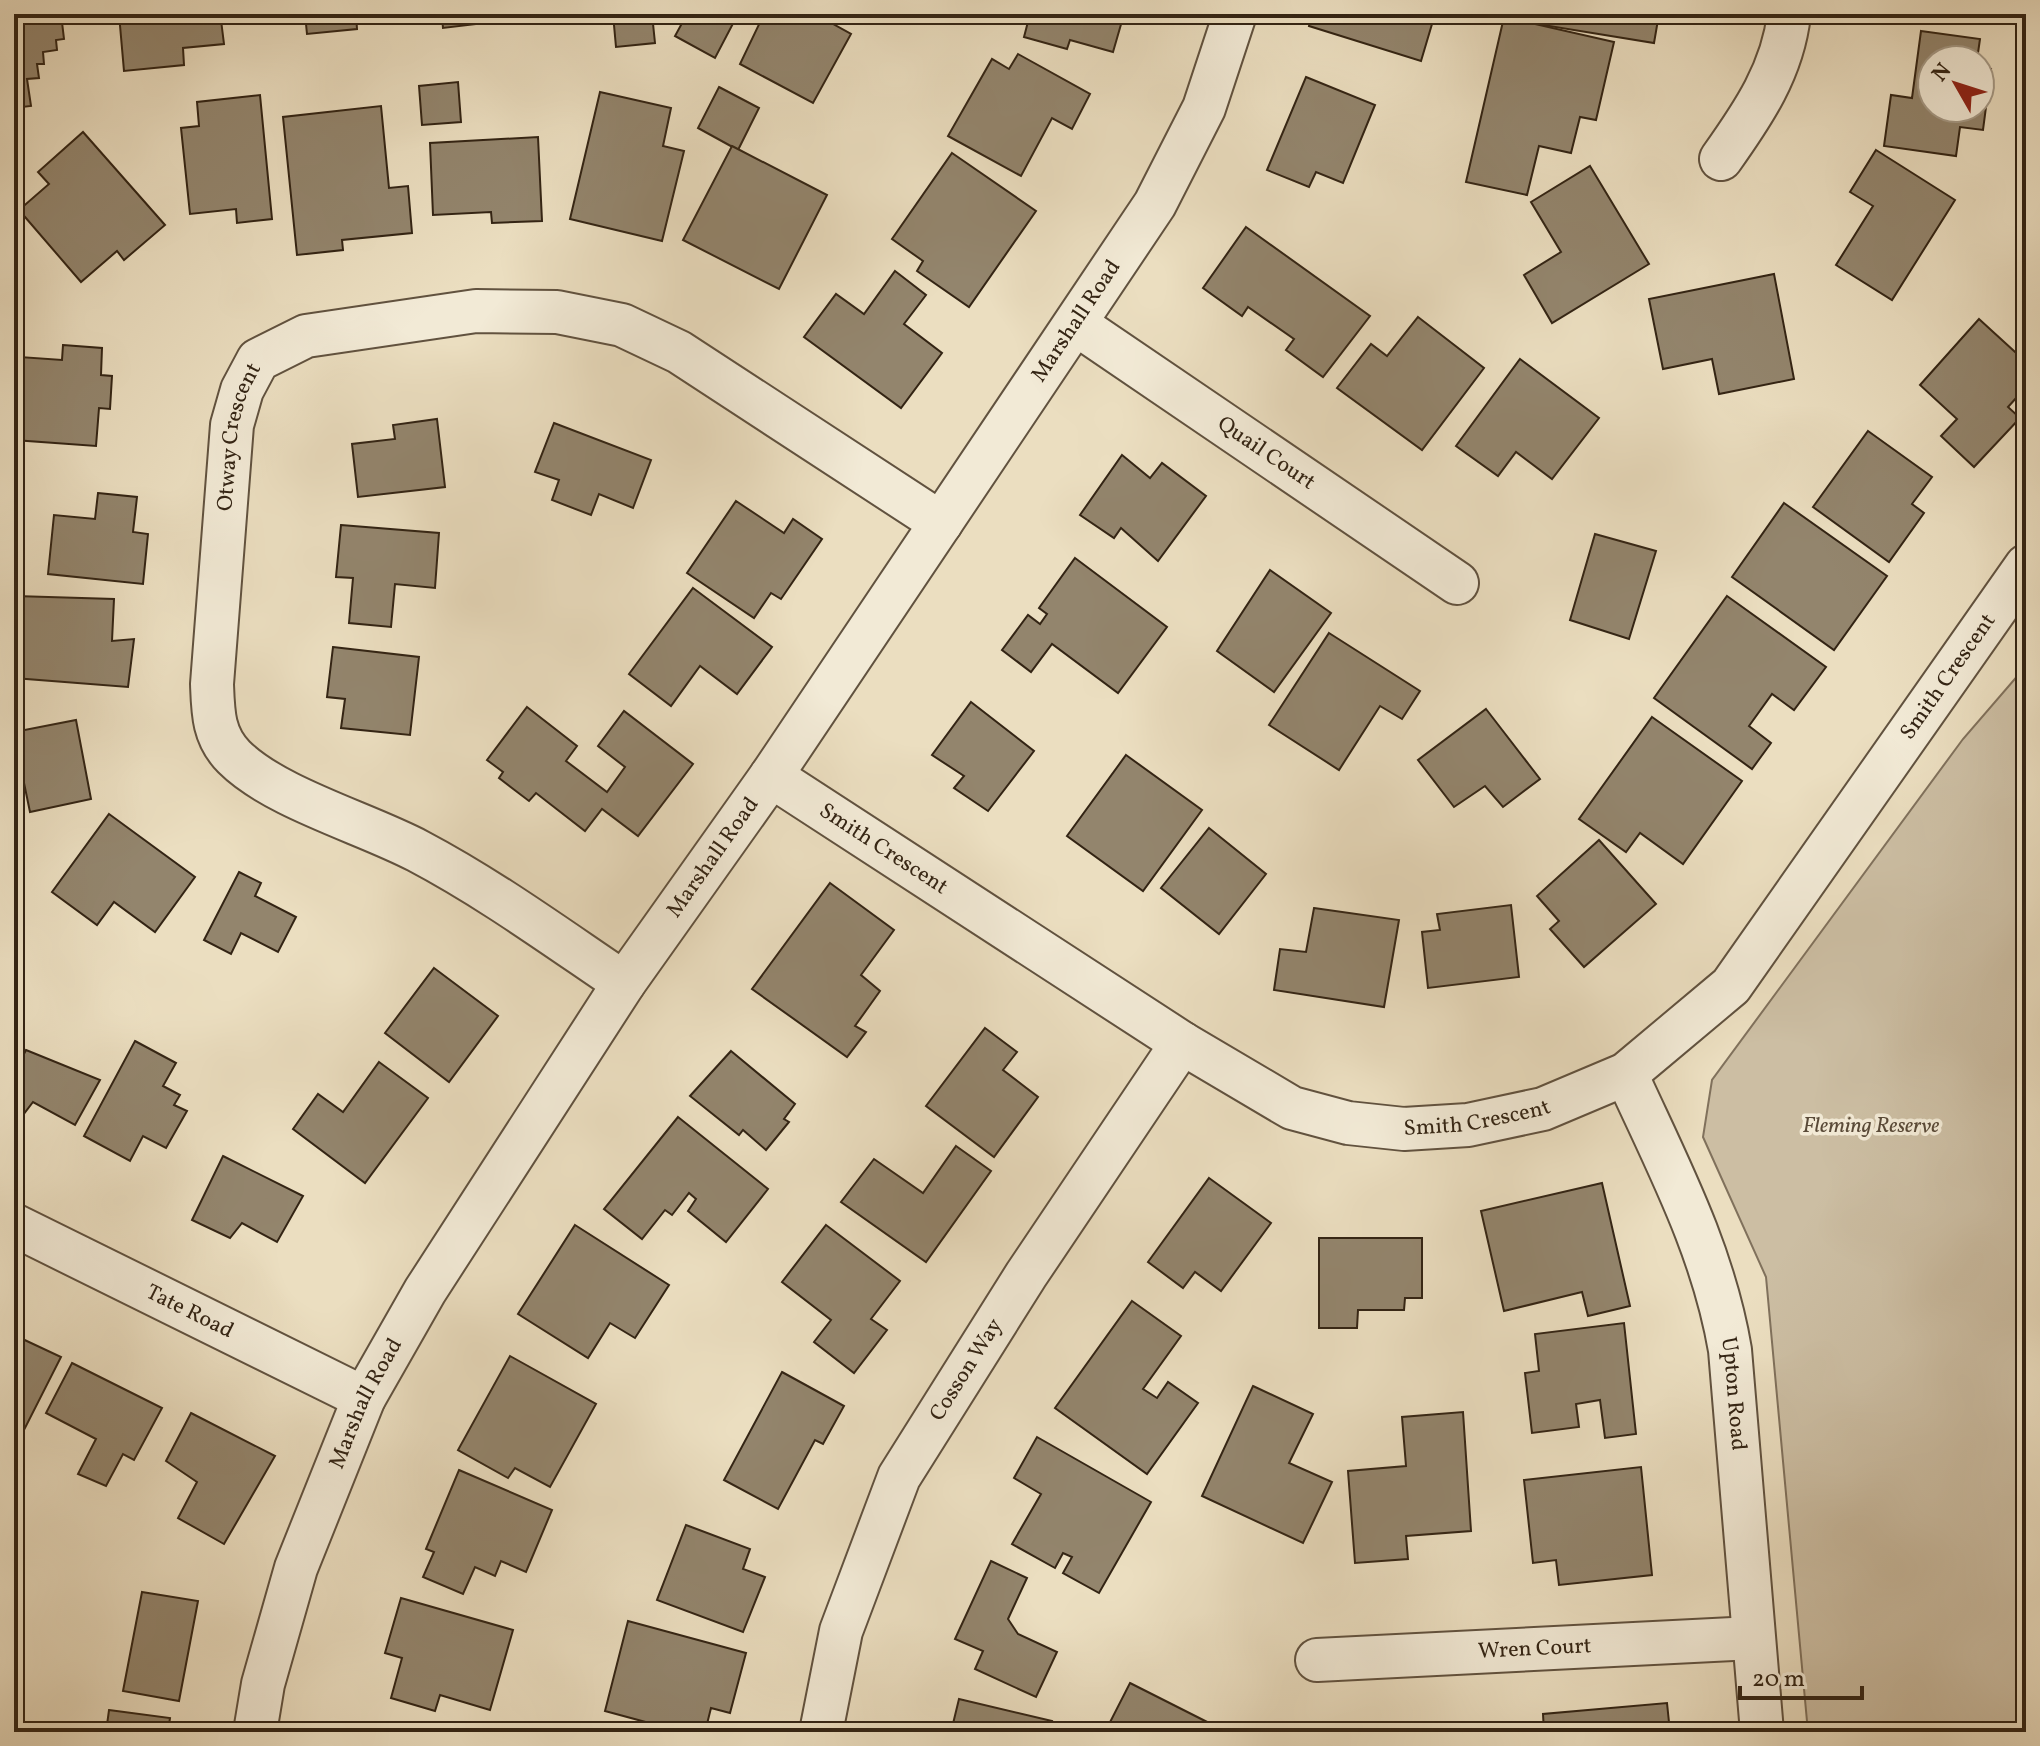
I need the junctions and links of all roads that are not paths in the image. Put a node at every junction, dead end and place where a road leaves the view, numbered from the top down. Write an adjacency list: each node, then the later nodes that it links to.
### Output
1 (1235, 14): 4 (street, Marshall Road)
2 (1789, 14): 3 (street)
3 (1721, 159)
4 (1076, 324): 5 (street, Marshall Road); 7 (street, Quail Court)
5 (941, 523): 8 (street, Marshall Road); 9 (street, Otway Crescent)
6 (2026, 566): 11 (street, Smith Crescent)
7 (1457, 583)
8 (771, 776): 9 (street, Marshall Road); 10 (street, Smith Crescent)
9 (624, 983): 13 (street, Marshall Road)
10 (1182, 1043): 11 (street, Smith Crescent); 17 (street, Cosson Way)
11 (1626, 1074): 14 (street, Upton Road)
12 (14, 1225): 13 (street, Tate Road)
13 (364, 1398): 16 (street, Marshall Road)
14 (1753, 1638): 15 (street, Wren Court); 18 (street, Upton Road)
15 (1317, 1660)
16 (255, 1732)
17 (821, 1732)
18 (1762, 1732)

